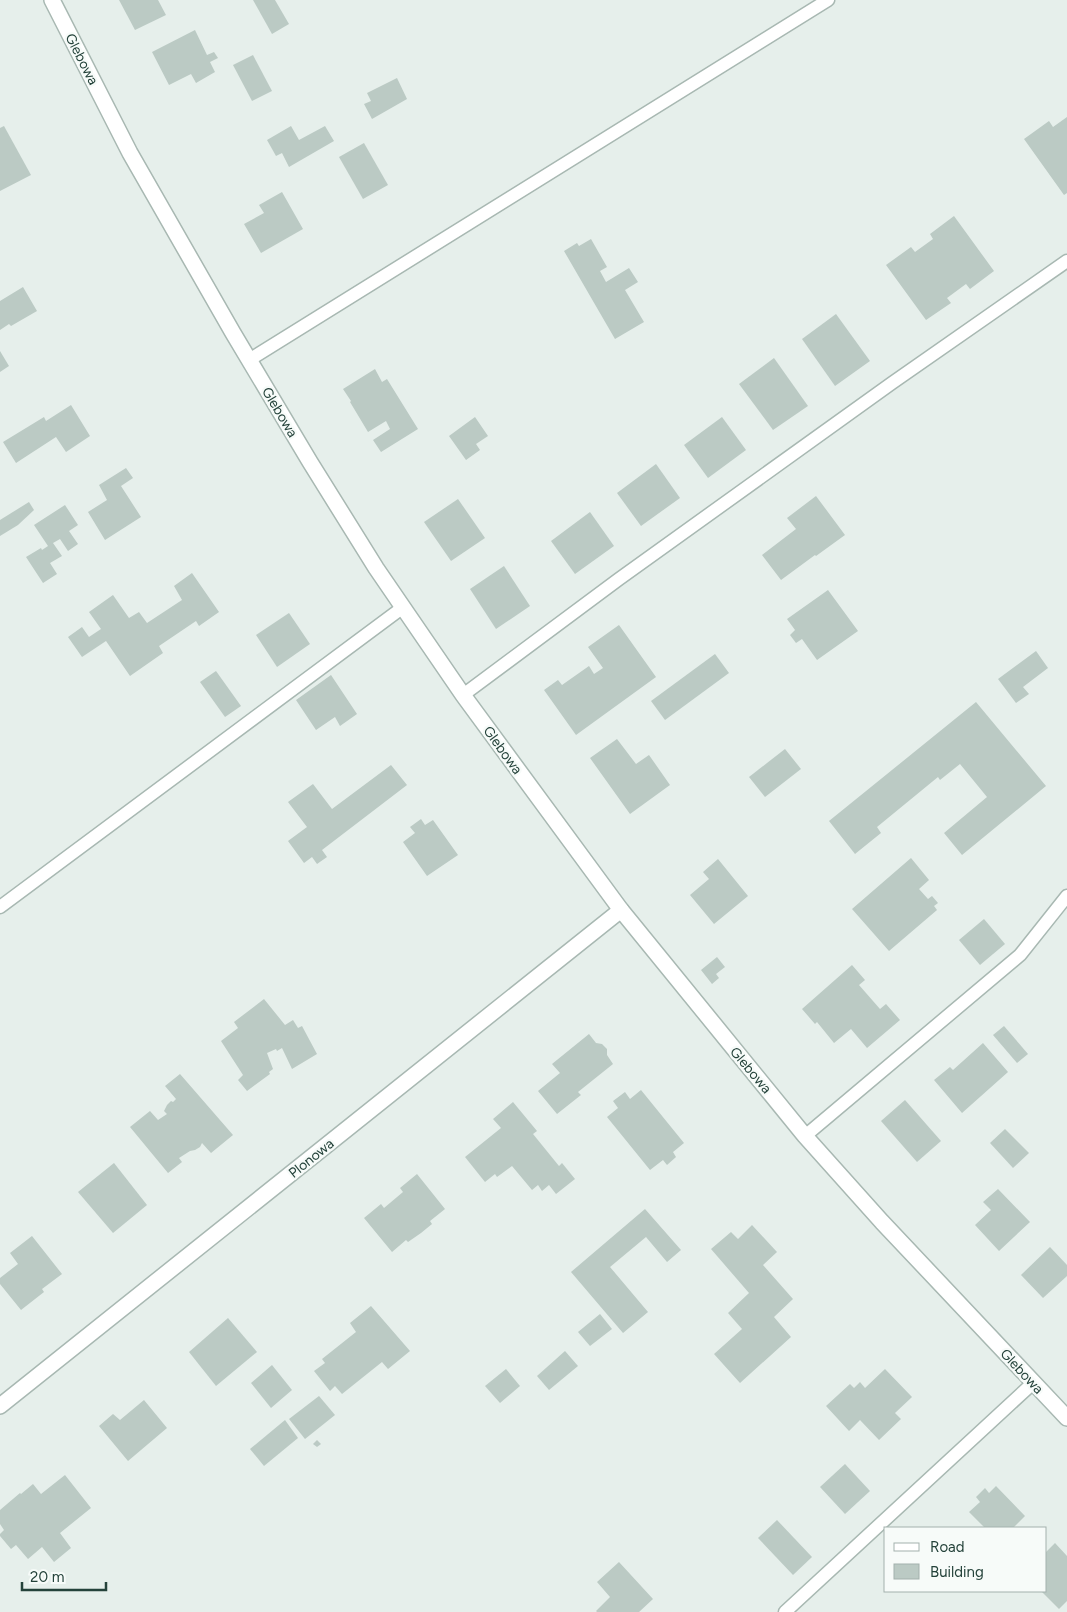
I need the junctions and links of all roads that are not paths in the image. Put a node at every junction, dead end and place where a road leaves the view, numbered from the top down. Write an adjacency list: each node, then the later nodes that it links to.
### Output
1 (52, 0): 4 (street, Glebowa)
2 (828, 0): 4 (lane)
3 (1067, 261): 6 (lane)
4 (249, 360): 5 (street, Glebowa)
5 (402, 608): 6 (street, Glebowa); 8 (lane)
6 (463, 695): 9 (street, Glebowa)
7 (1067, 896): 10 (lane)
8 (0, 907)
9 (621, 910): 10 (street, Glebowa); 12 (street, Plonowa)
10 (805, 1136): 11 (street, Glebowa)
11 (1033, 1383): 13 (street, Glebowa); 14 (lane)
12 (0, 1406)
13 (1067, 1418)
14 (785, 1612)

